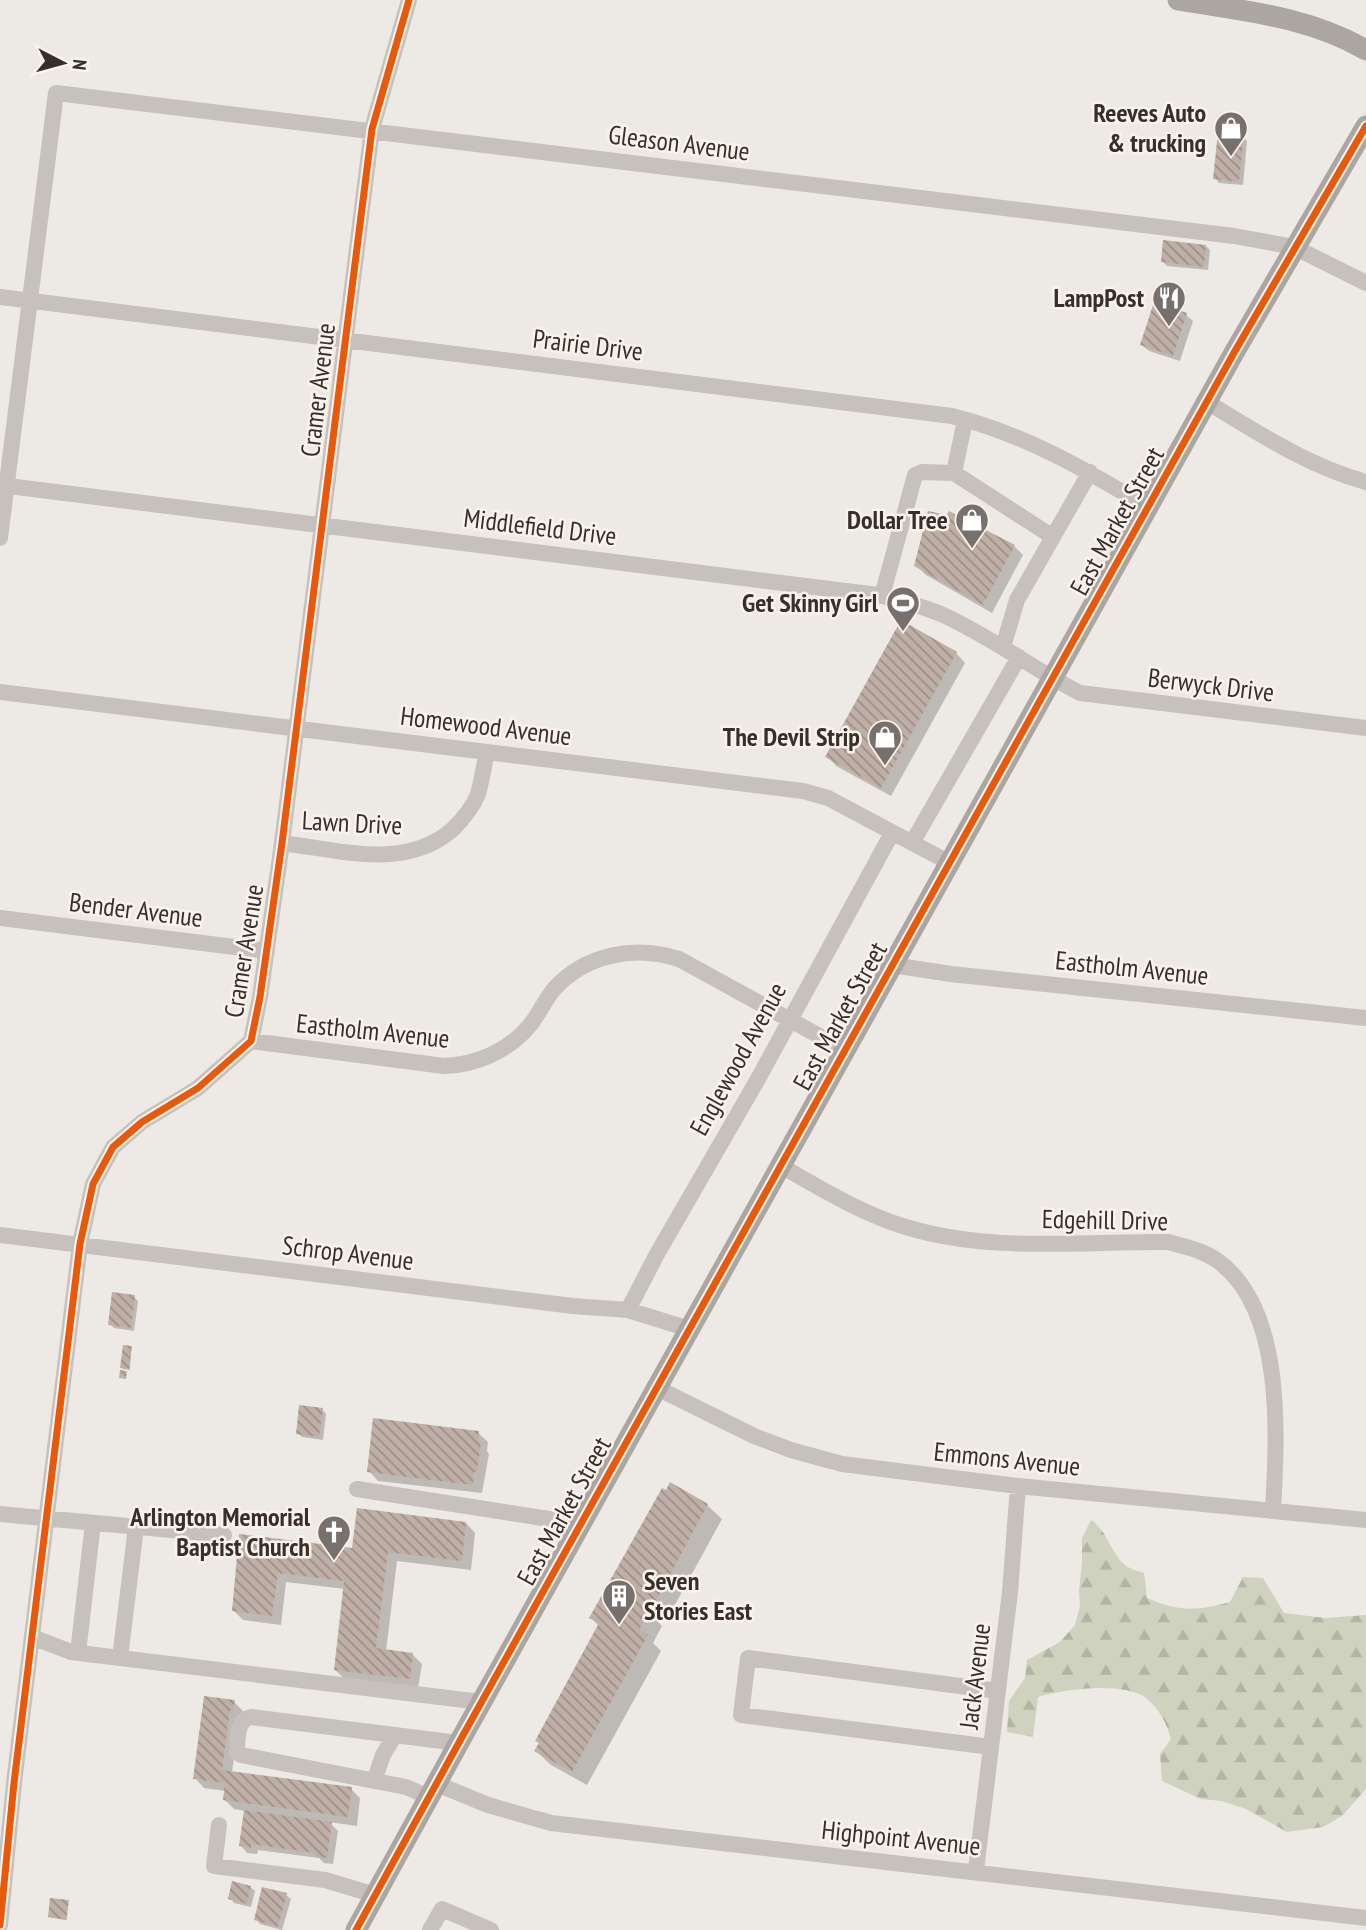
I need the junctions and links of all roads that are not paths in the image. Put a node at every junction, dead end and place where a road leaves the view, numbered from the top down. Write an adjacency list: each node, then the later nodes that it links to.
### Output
1 (409, 0): 5 (street, Cramer Avenue)
2 (1178, 0): 3 (main road)
3 (1366, 50)
4 (1366, 126): 6 (main road, East Market Street)
5 (372, 129): 6 (street, Gleason Avenue); 9 (street, Gleason Avenue); 10 (street, Cramer Avenue)
6 (1294, 247): 7 (street, Gleason Avenue); 11 (main road, East Market Street)
7 (1366, 283)
8 (0, 297): 9 (street, Prairie Drive)
9 (30, 301): 10 (street, Prairie Drive); 16 (street)
10 (344, 340): 12 (street, Prairie Drive); 18 (street, Cramer Avenue)
11 (1207, 402): 15 (street); 17 (main road, East Market Street)
12 (965, 420): 13 (street, Prairie Drive); 14 (street)
13 (1090, 472): 17 (street, Prairie Drive); 19 (street)
14 (954, 473): 19 (street); 21 (street)
15 (1366, 482)
16 (3, 485): 18 (street, Middlefield Drive); 20 (street)
17 (1149, 508): 24 (main road, East Market Street)
18 (321, 525): 21 (street, Middlefield Drive); 26 (street, Cramer Avenue)
19 (1053, 537): 22 (street)
20 (0, 538)
21 (881, 596): 22 (street, Middlefield Drive)
22 (1003, 647): 23 (street, Middlefield Drive)
23 (1018, 657): 24 (street, Middlefield Drive); 31 (street)
24 (1054, 680): 27 (street, Berwyck Drive); 32 (main road, East Market Street)
25 (0, 692): 26 (street, Homewood Avenue)
26 (295, 728): 28 (street, Homewood Avenue); 30 (street, Cramer Avenue)
27 (1366, 728)
28 (487, 752): 29 (street, Homewood Avenue); 30 (street, Lawn Drive)
29 (892, 833): 31 (street, Homewood Avenue); 37 (street, Englewood Avenue)
30 (282, 843): 34 (street, Cramer Avenue)
31 (912, 843): 32 (street, Homewood Avenue)
32 (950, 863): 35 (main road, East Market Street)
33 (0, 918): 34 (street, Bender Avenue)
34 (267, 951): 38 (street, Cramer Avenue)
35 (892, 965): 36 (street, Eastholm Avenue); 39 (main road, East Market Street)
36 (1366, 1018)
37 (790, 1019): 38 (street, Eastholm Avenue); 39 (street, Eastholm Avenue); 43 (street, Englewood Avenue)
38 (251, 1041): 42 (street, Cramer Avenue)
39 (845, 1050): 40 (main road, East Market Street)
40 (781, 1166): 44 (main road, East Market Street); 48 (street, Edgehill Drive)
41 (0, 1235): 42 (street, Schrop Avenue)
42 (80, 1244): 43 (street, Schrop Avenue); 50 (street, Cramer Avenue)
43 (628, 1310): 44 (street, Schrop Avenue)
44 (689, 1329): 45 (main road, East Market Street)
45 (657, 1388): 46 (street, Emmons Avenue); 53 (main road, East Market Street)
46 (1018, 1486): 48 (street, Emmons Avenue); 59 (street, Jack Avenue)
47 (357, 1489): 53 (street)
48 (1273, 1510): 51 (street, Emmons Avenue)
49 (0, 1514): 50 (street)
50 (45, 1518): 52 (street); 56 (street, Cramer Avenue)
51 (1366, 1520)
52 (93, 1523): 54 (street); 57 (street)
53 (581, 1524): 60 (main road, East Market Street)
54 (136, 1527): 55 (street); 58 (street)
55 (224, 1535)
56 (32, 1637): 57 (street); 65 (street, Cramer Avenue)
57 (78, 1653): 58 (street)
58 (120, 1658): 60 (street)
59 (998, 1692): 63 (street, Jack Avenue); 63 (street)
60 (481, 1702): 62 (main road, East Market Street)
61 (395, 1735): 62 (street); 64 (street); 64 (street, Highpoint Avenue)
62 (458, 1743): 66 (main road, East Market Street)
63 (991, 1747): 68 (street, Jack Avenue)
64 (374, 1781): 66 (street, Highpoint Avenue)
65 (7, 1783): 71 (street, Cramer Avenue)
66 (433, 1790): 68 (street, Highpoint Avenue); 69 (main road, East Market Street)
67 (219, 1825): 69 (street)
68 (976, 1870): 70 (street, Highpoint Avenue)
69 (375, 1895): 72 (main road, East Market Street)
70 (1366, 1917)
71 (0, 1924)
72 (356, 1930)
73 (430, 1930): 74 (street)
74 (491, 1930)

